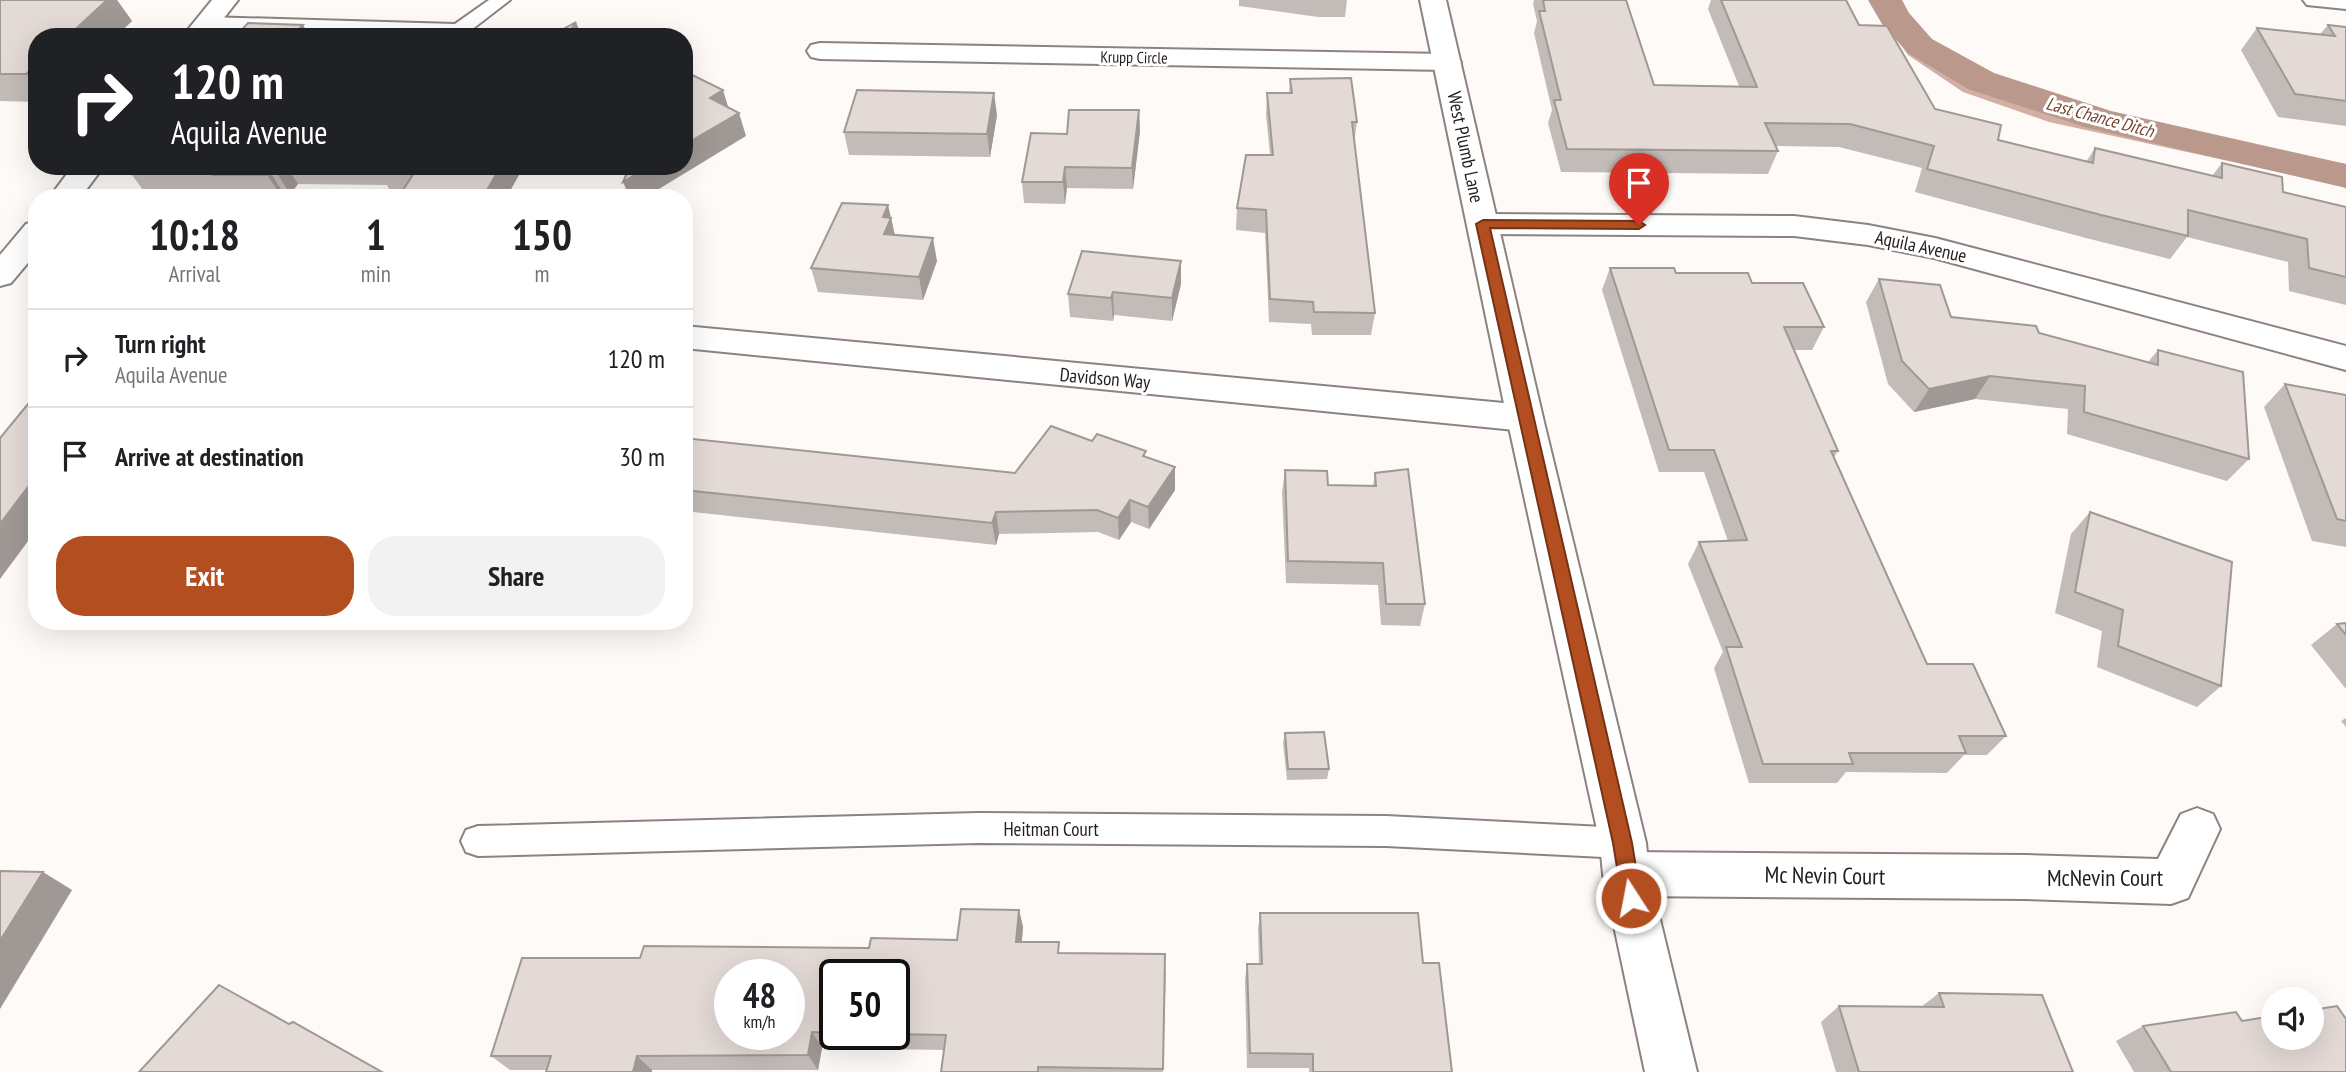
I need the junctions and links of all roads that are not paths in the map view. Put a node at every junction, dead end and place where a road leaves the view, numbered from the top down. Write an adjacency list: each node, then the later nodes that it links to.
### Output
1 (225, 0): 6 (street)
2 (501, 0): 7 (lane)
3 (1433, 0): 9 (street, West Plumb Lane)
4 (2316, 0): 5 (street)
5 (2346, 1)
6 (203, 28)
7 (462, 28)
8 (820, 51): 9 (street, Krupp Circle)
9 (1447, 62): 12 (street, West Plumb Lane)
10 (82, 175): 11 (street)
11 (71, 189)
12 (1483, 224): 16 (street, Aquila Avenue); 17 (street, West Plumb Lane)
13 (28, 243): 14 (street)
14 (12, 265)
15 (693, 339): 17 (street, Davidson Way)
16 (2346, 358)
17 (1525, 418): 20 (street, West Plumb Lane)
18 (2197, 830): 21 (street, McNevin Court)
19 (478, 841): 20 (lane, Heitman Court)
20 (1624, 858): 21 (street, Mc Nevin Court); 22 (street, West Plumb Lane)
21 (2025, 877)
22 (1671, 1072)

